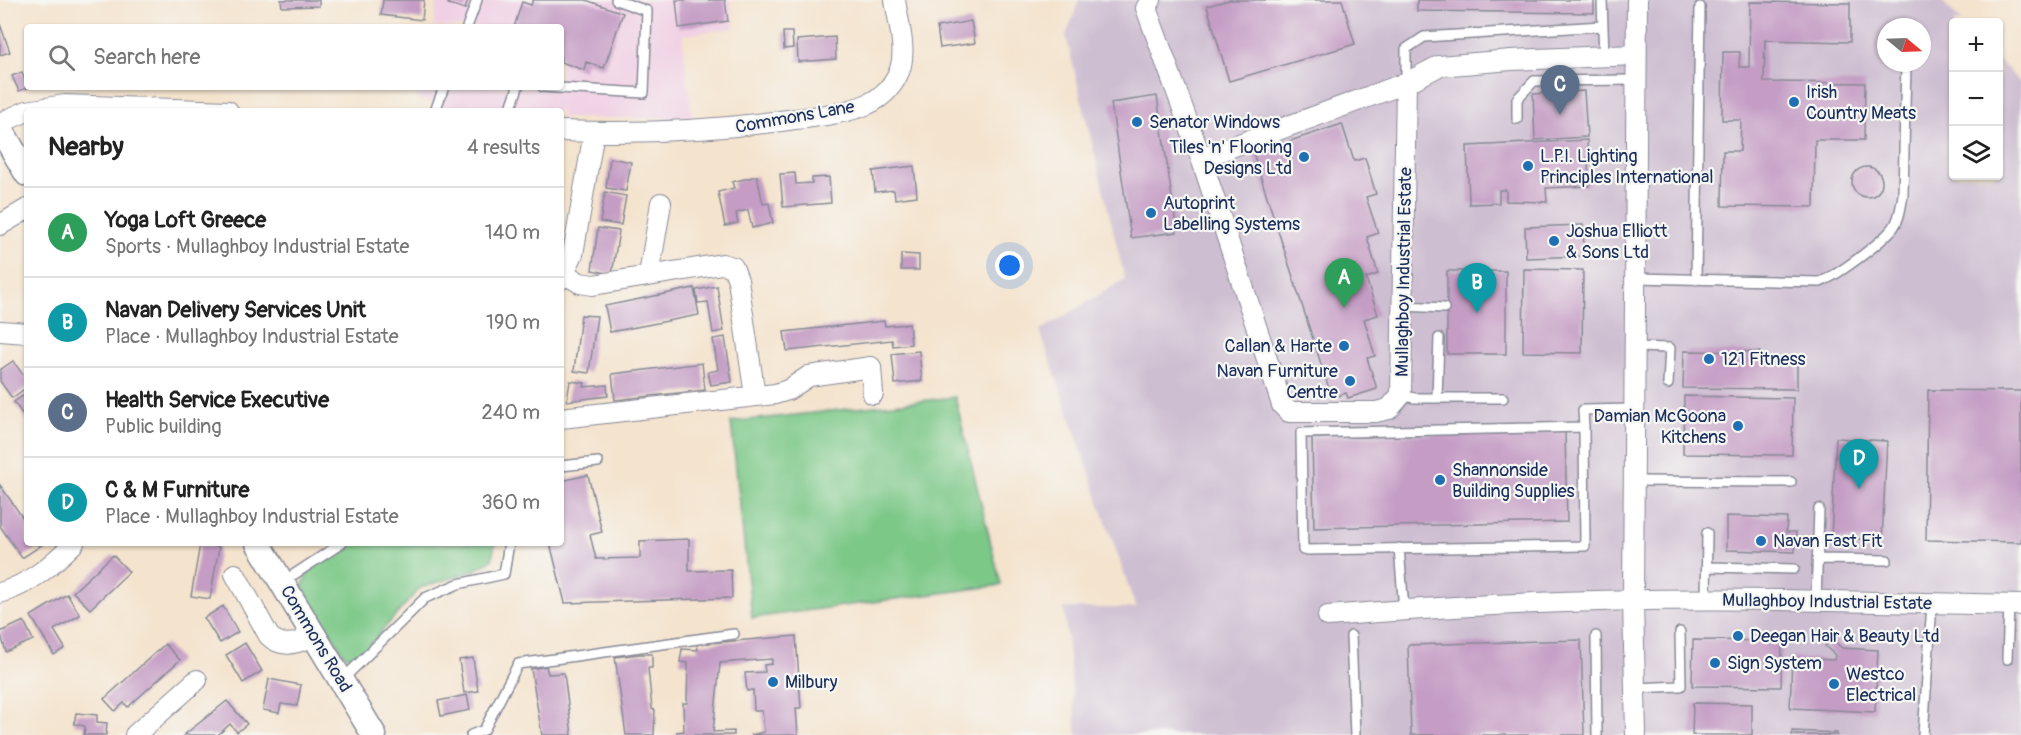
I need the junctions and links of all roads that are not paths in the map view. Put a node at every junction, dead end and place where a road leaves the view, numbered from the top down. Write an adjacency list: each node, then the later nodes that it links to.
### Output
1 (477, 0): 8 (lane)
2 (616, 0): 15 (lane)
3 (895, 0): 27 (street, Commons Lane)
4 (1151, 0): 28 (street, Mullaghboy Industrial Estate)
5 (1602, 0): 9 (lane)
6 (1637, 0): 10 (street)
7 (1700, 6): 37 (lane)
8 (468, 24)
9 (1602, 26): 11 (lane); 14 (lane)
10 (1636, 55): 11 (street); 13 (street)
11 (1604, 56): 14 (street)
12 (1906, 72): 37 (lane)
13 (1636, 80): 23 (lane); 36 (street)
14 (1406, 83): 28 (street); 38 (street, Mullaghboy Industrial Estate)
15 (564, 88)
16 (443, 90): 20 (lane)
17 (517, 90): 21 (lane)
18 (46, 108): 19 (street)
19 (147, 108)
20 (436, 108)
21 (511, 108)
22 (24, 112): 24 (street)
23 (1517, 119)
24 (0, 123)
25 (0, 128): 29 (street)
26 (564, 130): 27 (street, Commons Lane)
27 (594, 132): 33 (street)
28 (1201, 158): 46 (street, Mullaghboy Industrial Estate)
29 (24, 169)
30 (661, 202): 34 (street)
31 (24, 211): 32 (street)
32 (0, 225)
33 (564, 275)
34 (649, 275): 35 (street); 47 (street)
35 (564, 277)
36 (1635, 278): 37 (lane); 43 (street)
37 (1696, 280)
38 (1404, 306): 39 (lane); 46 (street, Mullaghboy Industrial Estate)
39 (1444, 308)
40 (0, 331): 41 (street)
41 (24, 333)
42 (1439, 338): 48 (lane)
43 (1634, 347): 44 (lane); 50 (street)
44 (1668, 384)
45 (873, 394): 47 (street)
46 (1401, 395): 48 (lane)
47 (754, 396): 51 (street)
48 (1437, 398): 49 (lane)
49 (1503, 398)
50 (1634, 409): 52 (lane); 55 (street)
51 (564, 418)
52 (1584, 427): 63 (lane); 63 (lane)
53 (598, 462): 54 (lane)
54 (564, 466)
55 (1633, 481): 56 (lane); 72 (street)
56 (1791, 482)
57 (1819, 509): 64 (lane)
58 (1707, 533): 66 (lane)
59 (71, 546): 70 (street)
60 (260, 546): 69 (street, Commons Road)
61 (337, 546): 69 (lane)
62 (509, 546): 85 (lane)
63 (1399, 548): 76 (lane)
64 (1817, 559): 65 (lane); 73 (lane)
65 (1887, 560)
66 (1707, 567): 67 (lane); 71 (lane)
67 (1794, 569)
68 (235, 574): 80 (street)
69 (282, 582): 80 (street, Commons Road)
70 (1, 590)
71 (1706, 600): 72 (street, Mullaghboy Industrial Estate); 73 (street, Mullaghboy Industrial Estate)
72 (1633, 601): 76 (street, Mullaghboy Industrial Estate); 86 (street)
73 (1816, 601): 74 (street, Mullaghboy Industrial Estate)
74 (1932, 604): 75 (street, Mullaghboy Industrial Estate); 93 (lane)
75 (2015, 605): 83 (lane)
76 (1404, 610): 77 (street, Mullaghboy Industrial Estate)
77 (1328, 616)
78 (1680, 632): 86 (lane)
79 (734, 634): 89 (lane)
80 (315, 636): 85 (street, Commons Road)
81 (1351, 636): 90 (lane)
82 (1596, 636): 91 (lane)
83 (2007, 659)
84 (197, 680): 87 (street)
85 (341, 680): 88 (street, Commons Road)
86 (1635, 688): 92 (street)
87 (135, 735)
88 (374, 735)
89 (471, 735)
90 (1355, 735)
91 (1597, 735)
92 (1636, 735)
93 (1923, 735)

